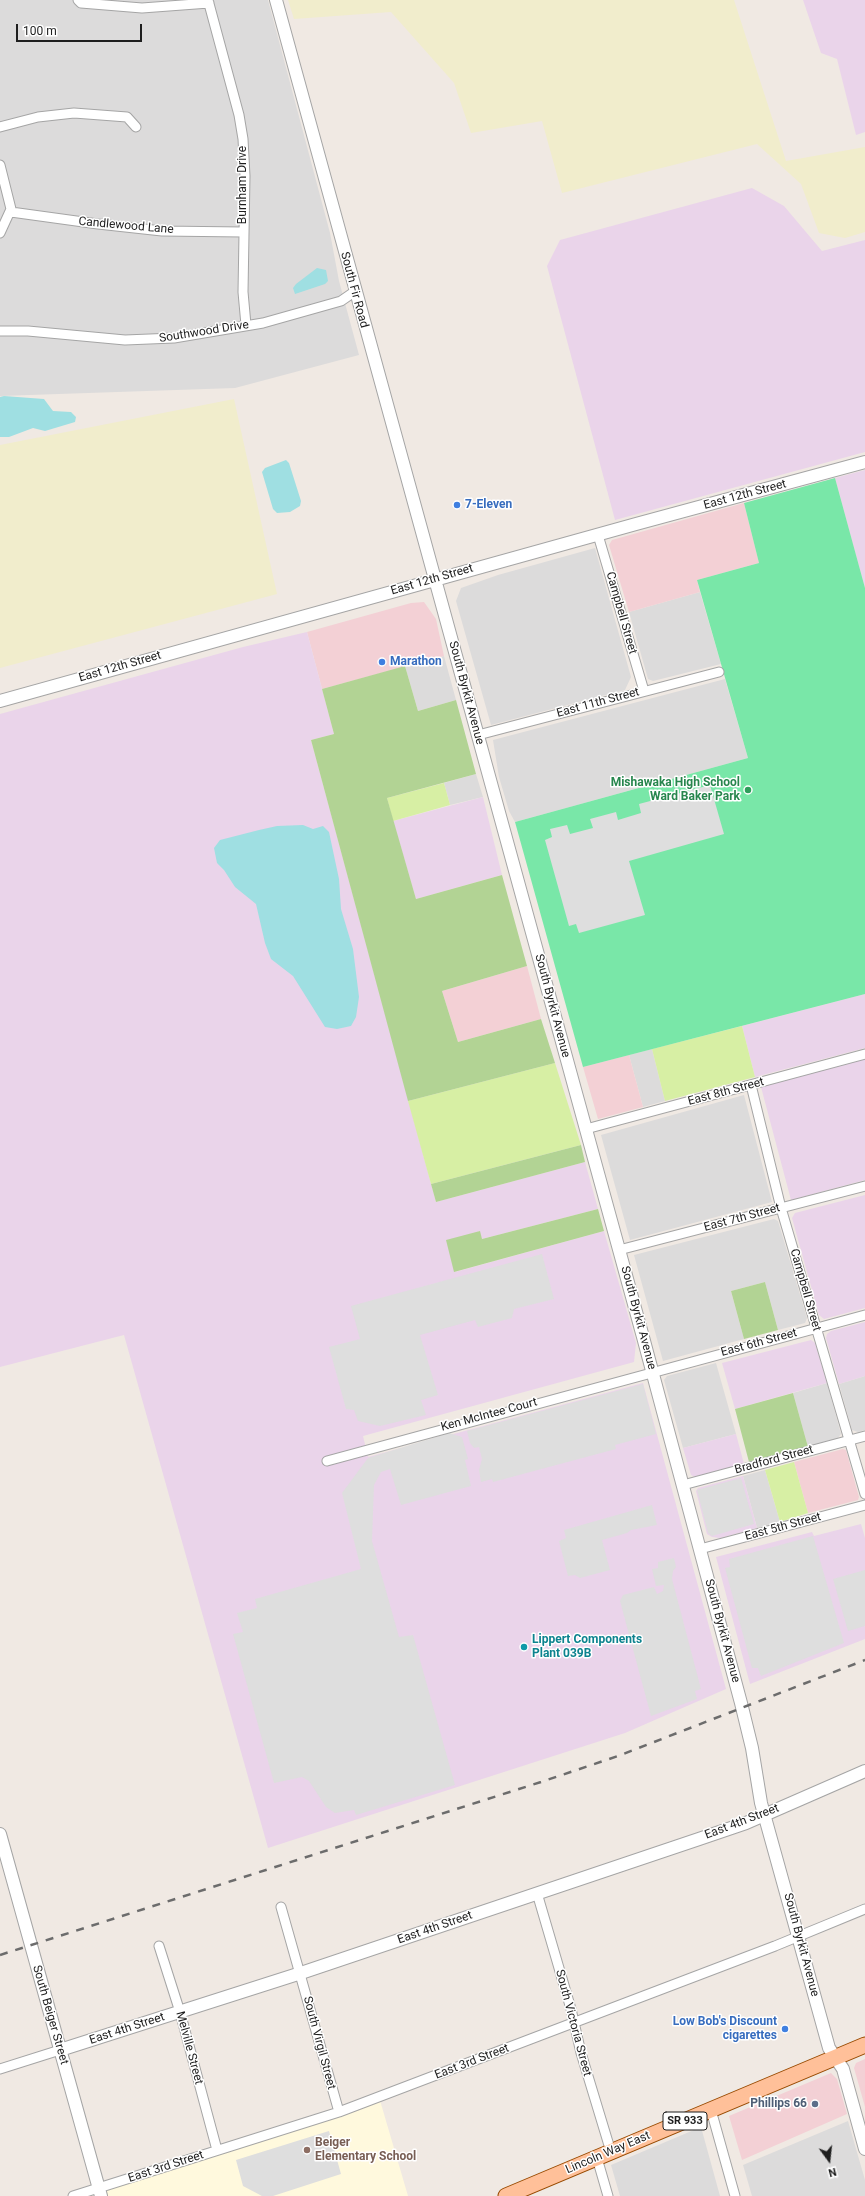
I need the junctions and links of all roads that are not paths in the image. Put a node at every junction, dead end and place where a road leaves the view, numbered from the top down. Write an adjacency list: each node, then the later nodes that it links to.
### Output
1 (78, 0): 3 (street)
2 (276, 0): 10 (street, South Fir Road)
3 (209, 2): 8 (street, Burnham Drive)
4 (0, 127): 5 (street)
5 (136, 127)
6 (0, 165): 7 (street)
7 (11, 212): 8 (street, Candlewood Lane); 9 (street)
8 (243, 232): 11 (street, Burnham Drive)
9 (0, 233)
10 (354, 292): 11 (street, Southwood Drive); 15 (street, South Fir Road)
11 (246, 325): 12 (street, Southwood Drive)
12 (0, 331)
13 (865, 462): 14 (street, East 12th Street)
14 (598, 534): 15 (street, East 12th Street); 17 (street, Campbell Street)
15 (435, 579): 18 (street, East 12th Street); 19 (street, South Byrkit Avenue)
16 (719, 672): 17 (street, East 11th Street)
17 (644, 691): 19 (street, East 11th Street)
18 (0, 701)
19 (478, 734): 22 (street, South Byrkit Avenue)
20 (865, 1054): 21 (street, East 8th Street)
21 (750, 1085): 22 (street, East 8th Street); 24 (street, Campbell Street)
22 (586, 1129): 25 (street, South Byrkit Avenue)
23 (865, 1186): 24 (street, East 7th Street)
24 (781, 1208): 25 (street, East 7th Street); 27 (street, Campbell Street)
25 (619, 1250): 28 (street, South Byrkit Avenue)
26 (865, 1315): 27 (street, East 6th Street)
27 (816, 1328): 28 (street, East 6th Street); 30 (street, Campbell Street)
28 (652, 1372): 31 (street, Ken McIntee Court); 32 (street, South Byrkit Avenue)
29 (865, 1436): 30 (street, Bradford Street)
30 (848, 1440): 32 (street, Bradford Street); 33 (street, Campbell Street)
31 (327, 1460)
32 (683, 1484): 35 (street, South Byrkit Avenue)
33 (865, 1494)
34 (865, 1505): 35 (street, East 5th Street)
35 (700, 1549): 37 (street, South Byrkit Avenue)
36 (865, 1771): 37 (street, East 4th Street)
37 (764, 1814): 39 (street, East 4th Street); 42 (street, South Byrkit Avenue)
38 (0, 1834): 48 (street, South Beiger Street)
39 (538, 1893): 44 (street, East 4th Street); 46 (street, South Victoria Street)
40 (281, 1907): 44 (street, South Virgil Street)
41 (865, 1909): 42 (street, East 3rd Street)
42 (798, 1937): 46 (street, East 3rd Street); 49 (street, South Byrkit Avenue)
43 (159, 1946): 45 (street, Melville Street)
44 (301, 1973): 45 (street, East 4th Street); 52 (street, South Virgil Street)
45 (180, 2012): 48 (street, East 4th Street); 54 (street, Melville Street)
46 (574, 2023): 52 (street, East 3rd Street); 55 (street, South Victoria Street)
47 (865, 2045): 49 (main road, Lincoln Way East / SR 933)
48 (60, 2050): 50 (street, East 4th Street); 56 (street, South Beiger Street)
49 (836, 2058): 51 (main road, Lincoln Way East / SR 933); 53 (street, South Byrkit Avenue)
50 (0, 2069)
51 (711, 2110): 55 (main road, Lincoln Way East / SR 933); 60 (street)
52 (339, 2112): 54 (street, East 3rd Street)
53 (865, 2149)
54 (217, 2150): 56 (street, East 3rd Street)
55 (604, 2155): 58 (main road, Lincoln Way East / SR 933); 59 (street, South Victoria Street)
56 (100, 2192): 57 (street, East 3rd Street)
57 (73, 2196)
58 (506, 2196)
59 (608, 2196)
60 (735, 2196)

